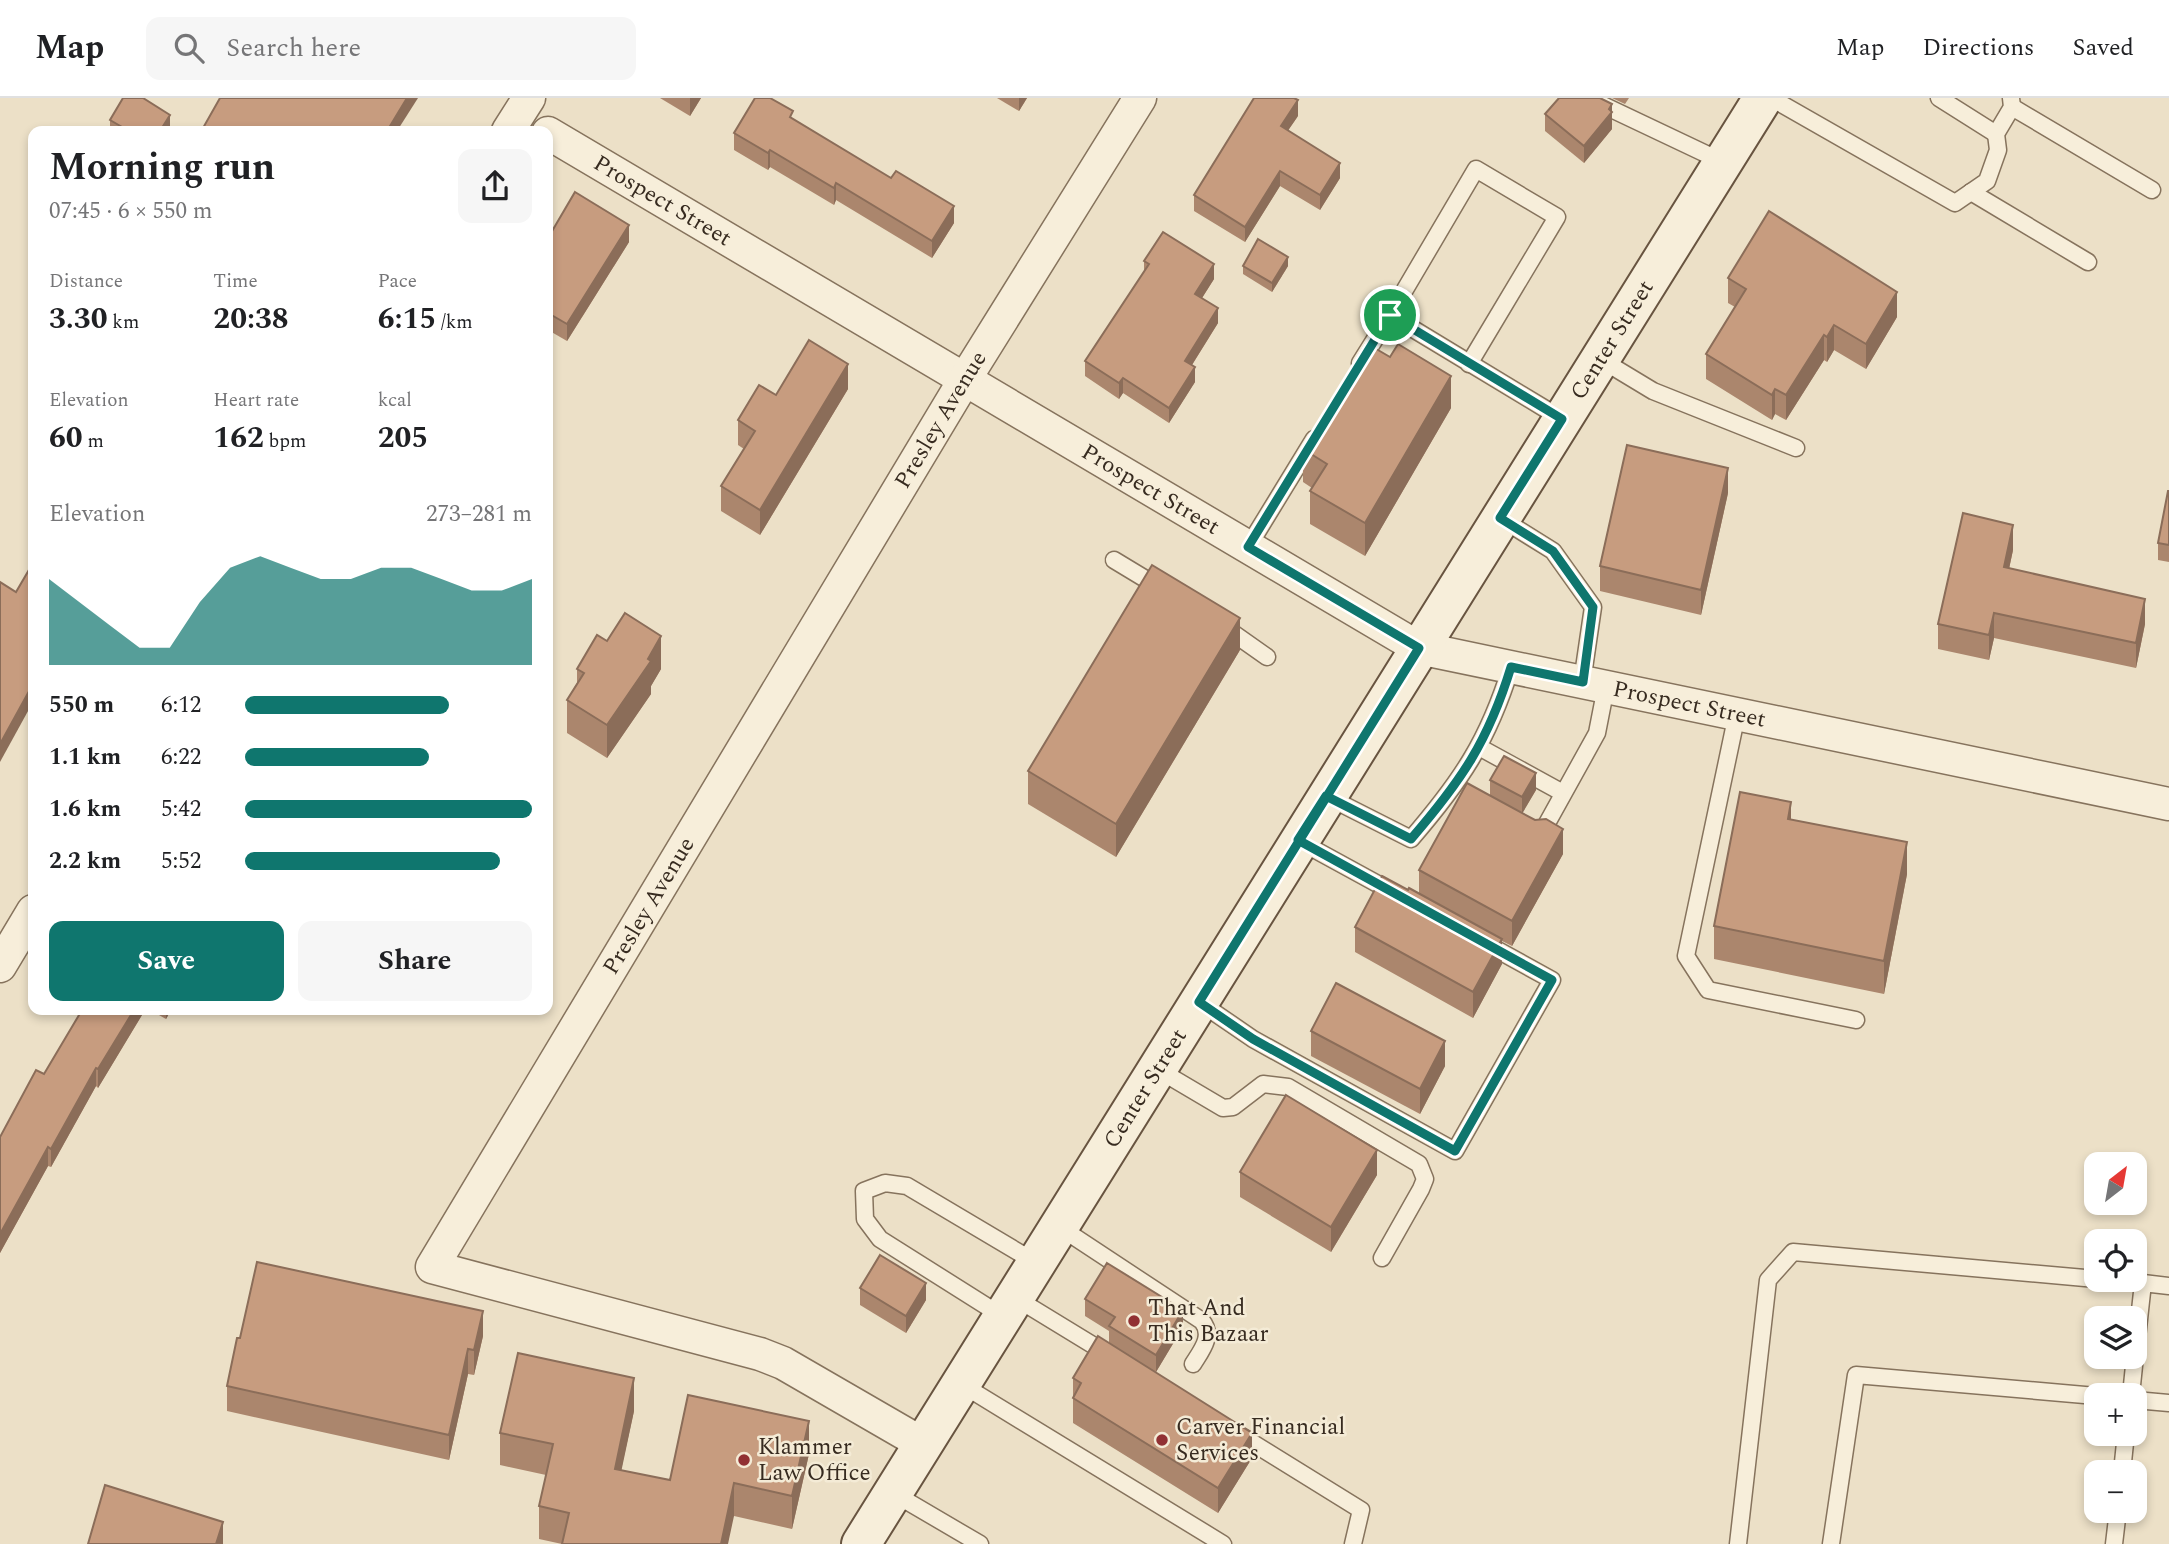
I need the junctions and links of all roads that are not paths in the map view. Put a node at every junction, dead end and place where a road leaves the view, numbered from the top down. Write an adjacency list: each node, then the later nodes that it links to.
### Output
1 (1140, 98): 19 (street, Presley Avenue)
2 (1588, 98): 11 (lane)
3 (1763, 98): 11 (main road, Center Street)
4 (1771, 98): 13 (lane)
5 (1938, 98): 9 (lane)
6 (2012, 102): 9 (lane); 12 (lane)
7 (519, 115): 8 (street, Prospect Street)
8 (537, 126)
9 (1996, 134): 13 (lane)
10 (553, 136): 19 (street, Prospect Street)
11 (1723, 162): 16 (main road, Center Street)
12 (2152, 190)
13 (1971, 192): 14 (lane)
14 (2088, 262)
15 (1390, 315): 17 (lane); 17 (lane); 18 (lane)
16 (1600, 359): 20 (main road, Center Street); 22 (lane)
17 (1469, 364): 20 (lane)
18 (1354, 373)
19 (965, 379): 24 (street, Prospect Street); 60 (street, Presley Avenue)
20 (1562, 419): 23 (main road, Center Street)
21 (1326, 420): 24 (lane)
22 (1796, 448)
23 (1500, 518): 28 (main road, Center Street); 31 (lane)
24 (1248, 547): 28 (street, Prospect Street)
25 (1114, 560): 26 (lane)
26 (1171, 594)
27 (1206, 615): 29 (lane)
28 (1419, 648): 30 (street, Prospect Street); 35 (main road, Center Street)
29 (1267, 657)
30 (1511, 667): 31 (street, Prospect Street); 33 (lane)
31 (1594, 684): 32 (street, Prospect Street); 34 (lane)
32 (1737, 714): 36 (street, Prospect Street); 44 (lane)
33 (1479, 747): 34 (lane); 35 (lane)
34 (1563, 793): 37 (lane)
35 (1326, 796): 38 (main road, Center Street)
36 (2169, 804)
37 (1527, 829)
38 (1298, 840): 39 (lane); 43 (main road, Center Street)
39 (1406, 900)
40 (28, 919): 42 (street)
41 (1467, 933): 43 (lane)
42 (0, 966)
43 (1199, 1002): 45 (main road, Center Street)
44 (1856, 1020)
45 (1157, 1069): 46 (main road, Center Street); 47 (lane)
46 (1058, 1226): 48 (main road, Center Street); 54 (lane)
47 (1382, 1258)
48 (1035, 1262): 52 (main road, Center Street); 52 (lane)
49 (2084, 1278): 67 (lane)
50 (2147, 1283): 51 (lane)
51 (2169, 1286)
52 (1008, 1307): 53 (lane); 55 (main road, Center Street)
53 (1119, 1361)
54 (1193, 1364)
55 (961, 1384): 60 (main road, Center Street); 65 (lane)
56 (2084, 1395): 68 (lane)
57 (2147, 1401): 58 (lane)
58 (2169, 1403)
59 (1223, 1425): 66 (lane)
60 (923, 1444): 61 (main road, Center Street)
61 (893, 1493): 63 (lane); 64 (main road, Center Street)
62 (2116, 1523): 69 (lane)
63 (971, 1542)
64 (861, 1544)
65 (1223, 1544)
66 (1353, 1544)
67 (1738, 1544)
68 (1831, 1544)
69 (2114, 1544)

